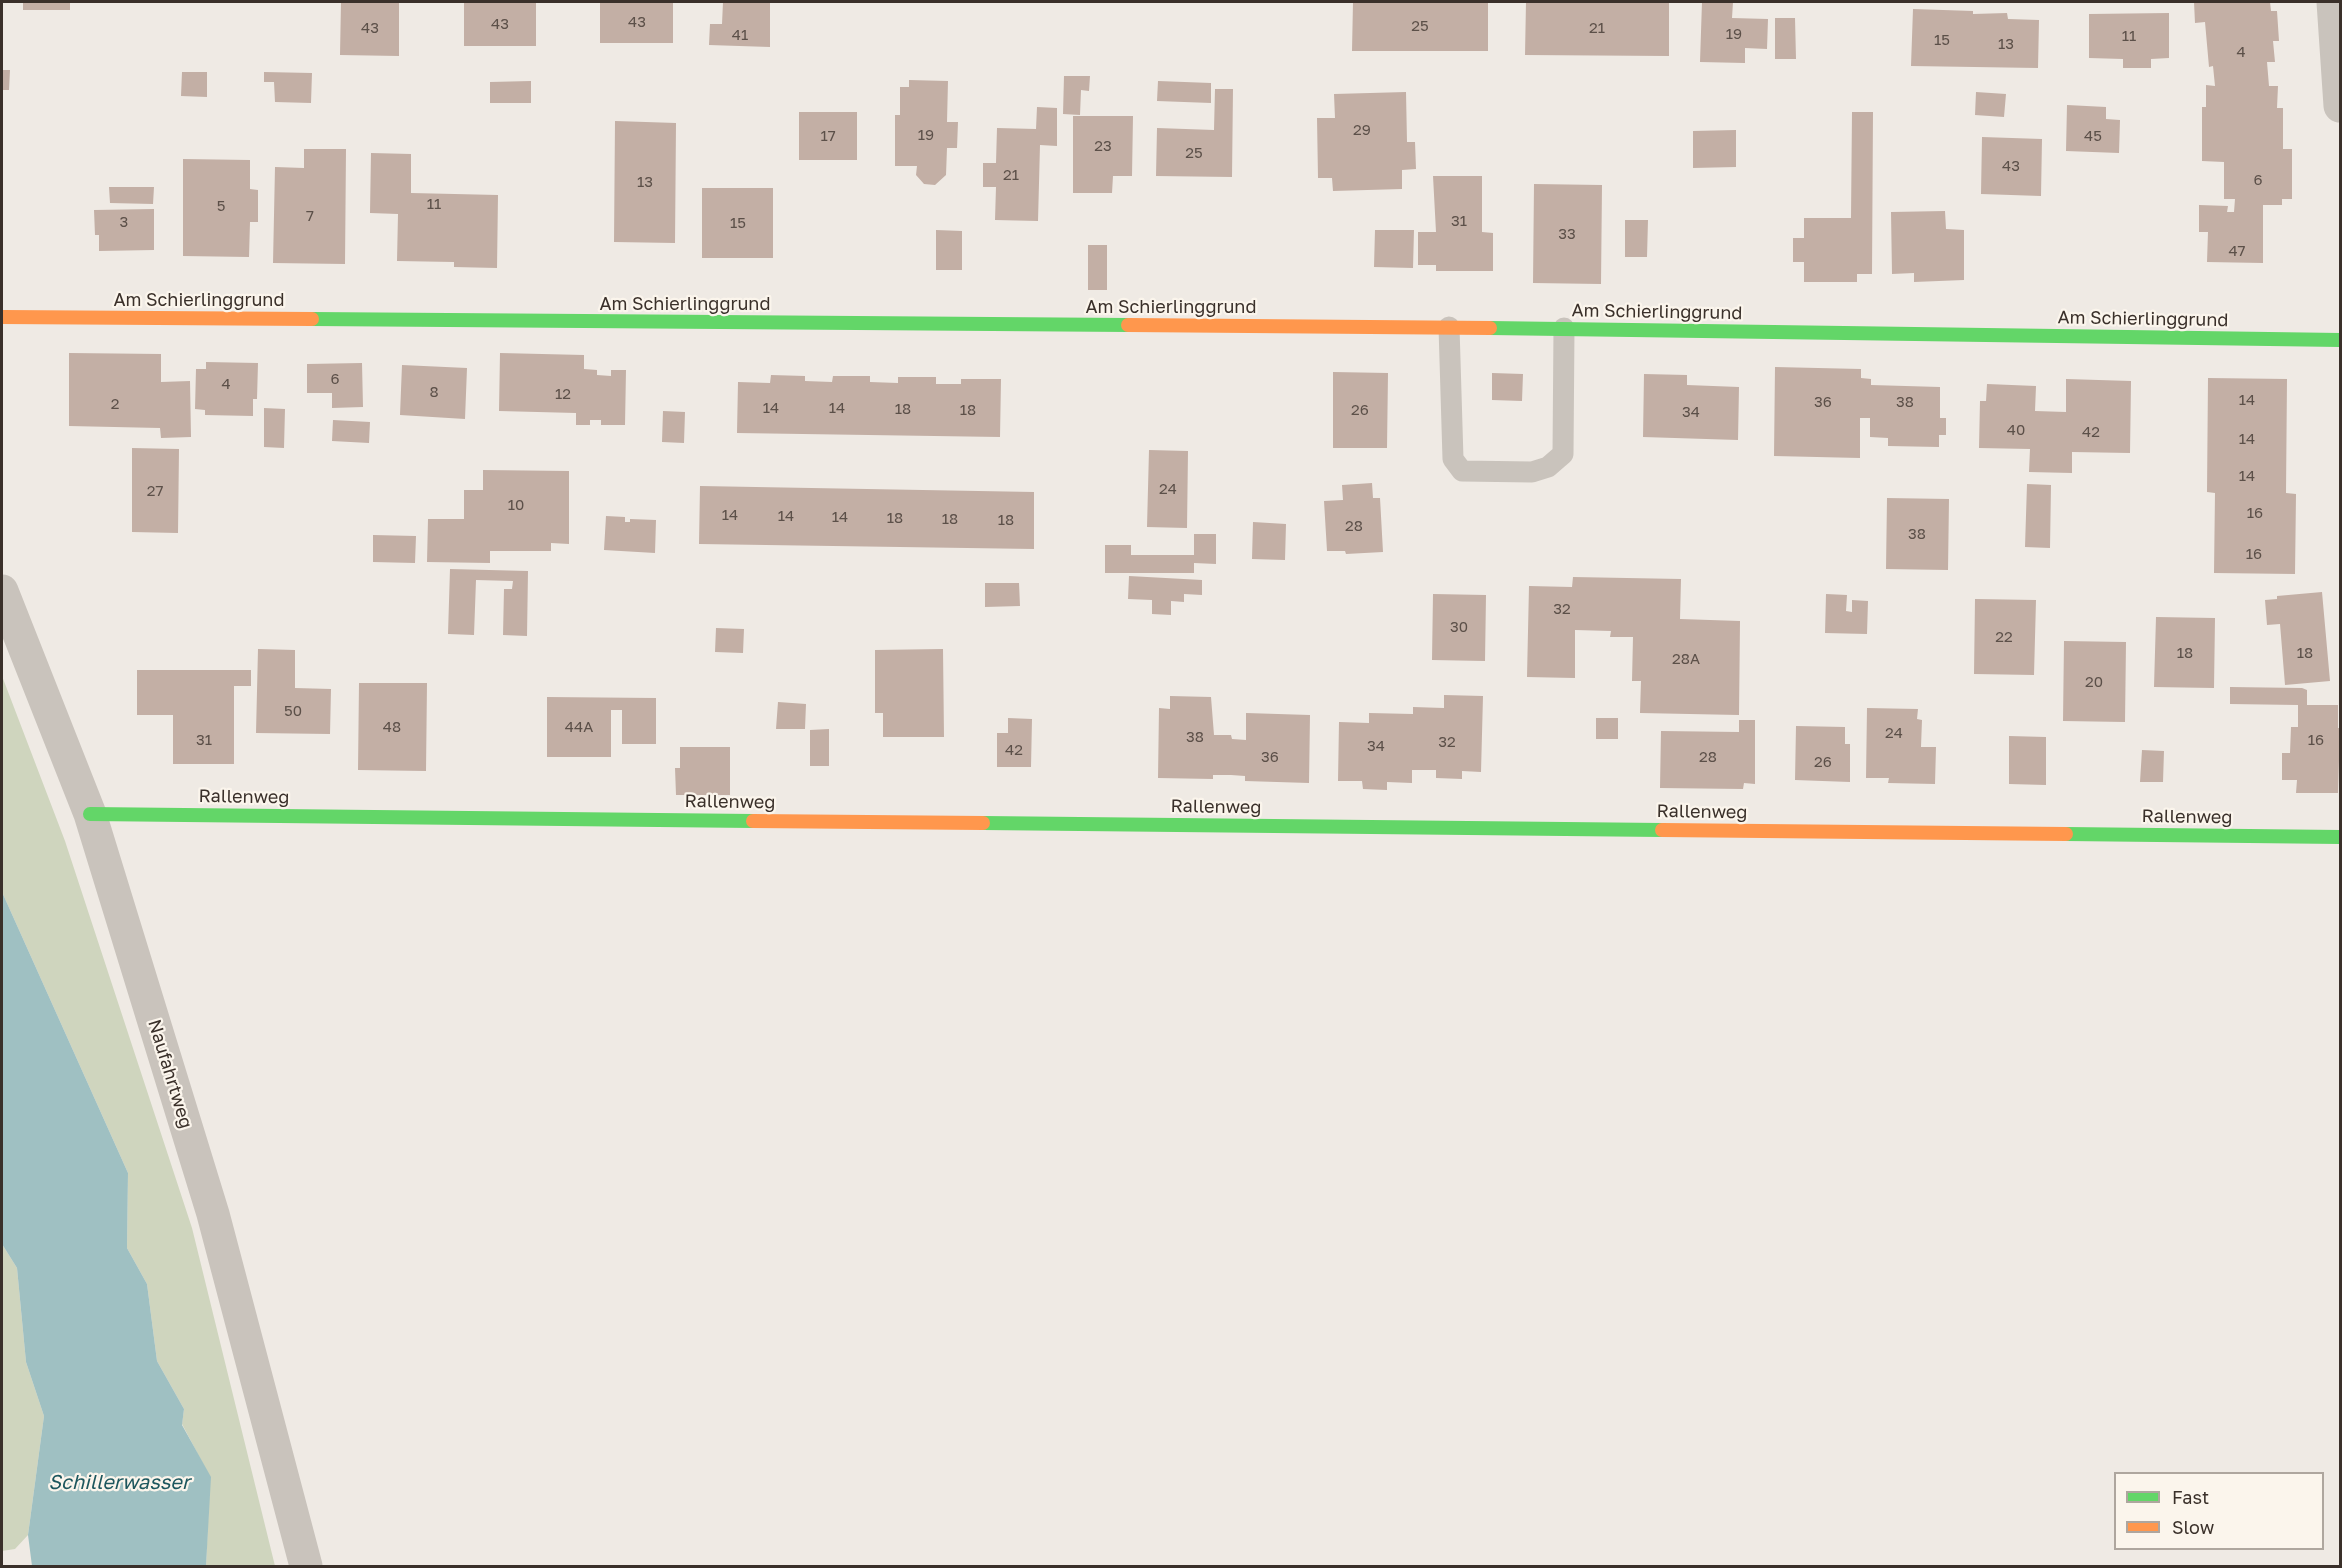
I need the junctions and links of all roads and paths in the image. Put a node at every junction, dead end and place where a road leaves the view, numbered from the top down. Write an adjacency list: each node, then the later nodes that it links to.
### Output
1 (2333, 2): 2 (street)
2 (2340, 106)
3 (2, 316): 4 (street, Am Schierlinggrund)
4 (1449, 327): 5 (street, Am Schierlinggrund); 5 (lane)
5 (1564, 328): 6 (street, Am Schierlinggrund)
6 (2340, 340)
7 (2, 591): 8 (street, Naufahrtweg)
8 (90, 814): 9 (street, Rallenweg); 10 (street, Naufahrtweg)
9 (2340, 837)
10 (306, 1566)

